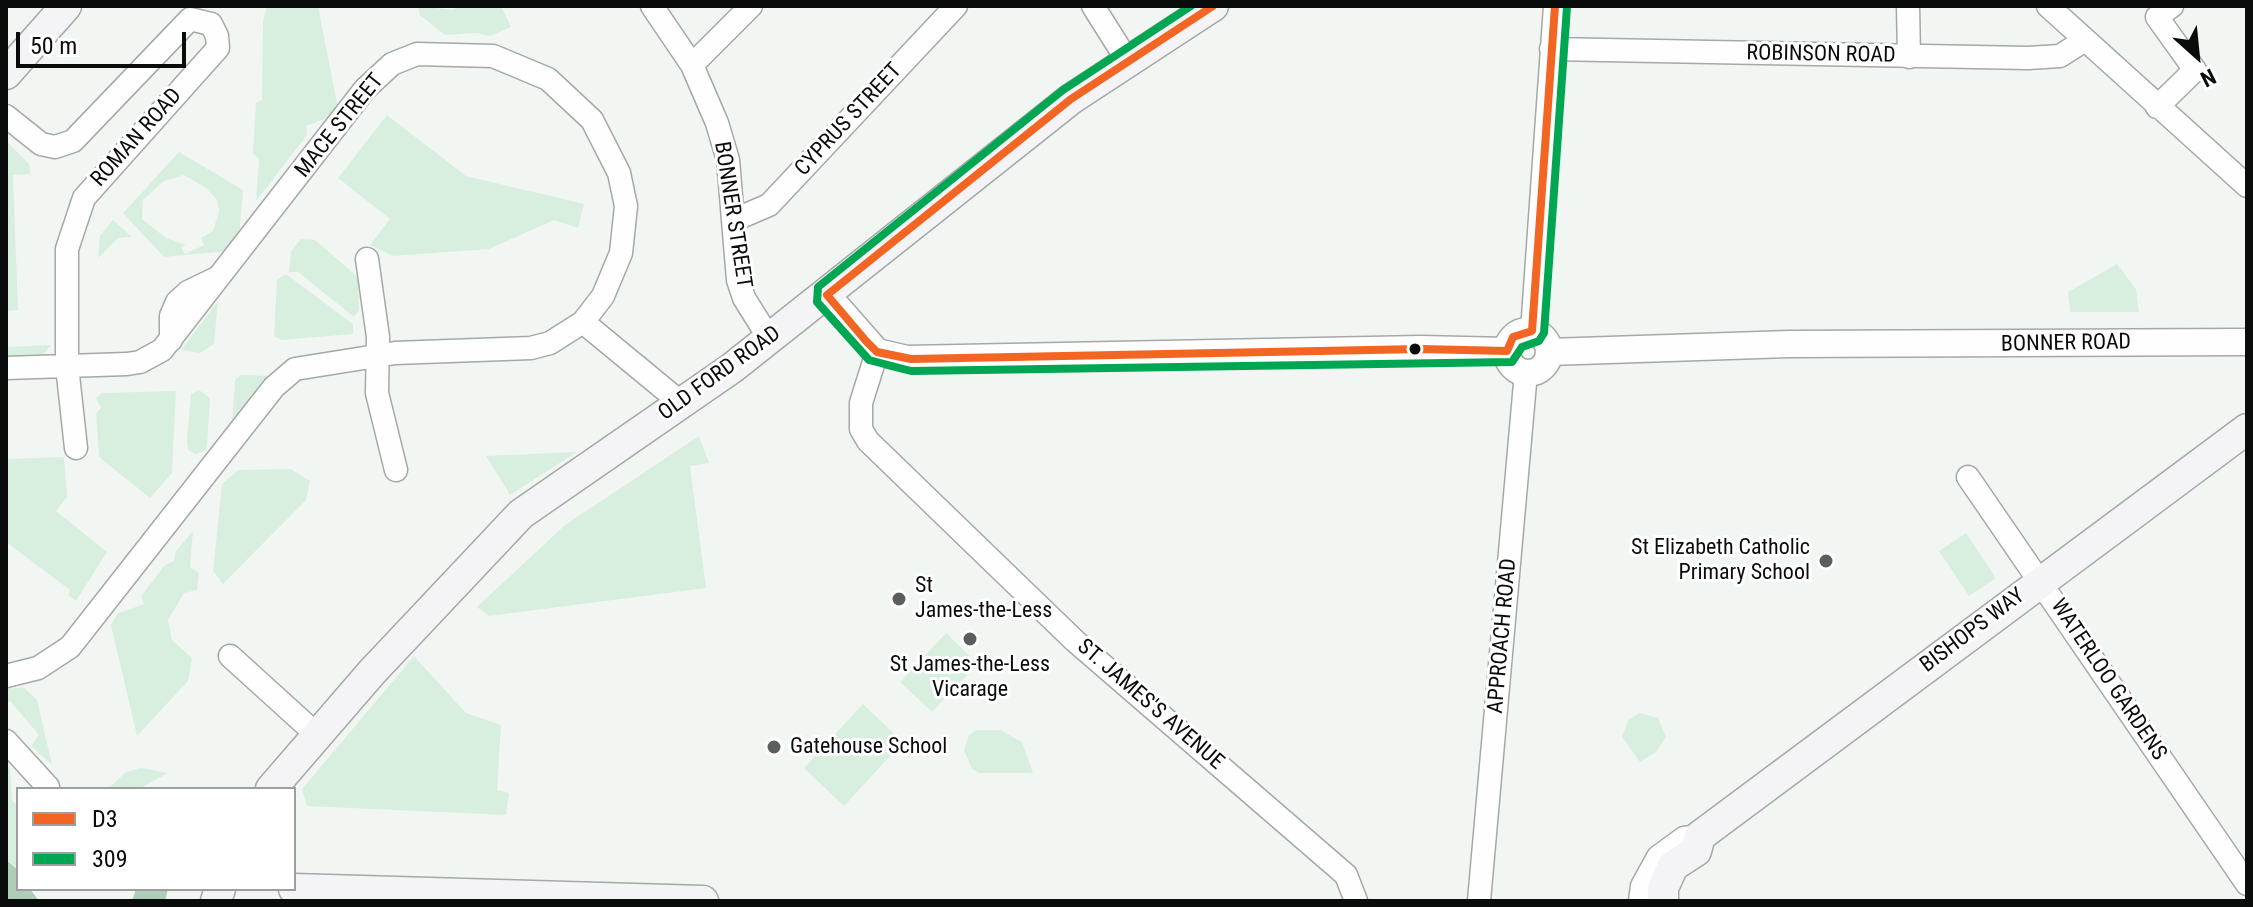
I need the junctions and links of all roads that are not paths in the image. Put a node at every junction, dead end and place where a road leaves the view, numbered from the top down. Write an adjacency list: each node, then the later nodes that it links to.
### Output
1 (66, 6): 16 (main road)
2 (652, 6): 15 (street, BONNER STREET)
3 (751, 6): 15 (street)
4 (956, 6): 20 (street, CYPRUS STREET)
5 (1093, 6): 14 (street)
6 (1213, 6): 14 (main road, OLD FORD ROAD)
7 (1555, 6): 12 (street)
8 (1908, 6): 13 (street)
9 (2048, 6): 11 (street)
10 (2172, 6): 17 (street)
11 (2085, 40): 13 (street, ROBINSON ROAD); 17 (street)
12 (1551, 49): 13 (street, ROBINSON ROAD); 24 (street)
13 (1909, 57)
14 (1127, 60): 22 (main road, OLD FORD ROAD)
15 (692, 65): 20 (street, BONNER STREET)
16 (6, 74)
17 (2157, 107): 19 (street)
18 (6, 116): 31 (street, ROMAN ROAD)
19 (2247, 186)
20 (734, 220): 25 (street, BONNER STREET)
21 (367, 259): 30 (street)
22 (827, 295): 25 (main road, OLD FORD ROAD); 28 (street)
23 (583, 322): 30 (street, MACE STREET); 31 (street, MACE STREET); 34 (street)
24 (1532, 331): 27 (street); 29 (street)
25 (769, 338): 34 (main road, OLD FORD ROAD)
26 (2247, 342): 29 (street, BONNER ROAD)
27 (1507, 351): 28 (street); 33 (street)
28 (877, 352): 50 (street, ST. JAMES'S AVENUE)
29 (1549, 352): 33 (street)
30 (378, 356): 37 (street); 41 (street, MACE STREET)
31 (67, 366): 32 (street, MACE STREET); 36 (street)
32 (6, 368)
33 (1526, 372): 51 (street, APPROACH ROAD)
34 (680, 402): 42 (main road, OLD FORD ROAD)
35 (2247, 429): 39 (main road, BISHOPS WAY)
36 (76, 448)
37 (396, 470)
38 (1968, 477): 39 (street, WATERLOO GARDENS)
39 (2041, 580): 46 (main road, BISHOPS WAY); 47 (street, WATERLOO GARDENS)
40 (230, 656): 42 (street)
41 (6, 676)
42 (316, 734): 45 (main road, OLD FORD ROAD)
43 (6, 741): 44 (street)
44 (48, 787)
45 (273, 787)
46 (1700, 836): 52 (street, BISHOPS WAY); 53 (main road, BISHOPS WAY)
47 (2247, 884)
48 (296, 889): 49 (main road)
49 (703, 901)
50 (1356, 901)
51 (1479, 901)
52 (1640, 901)
53 (1663, 901)

